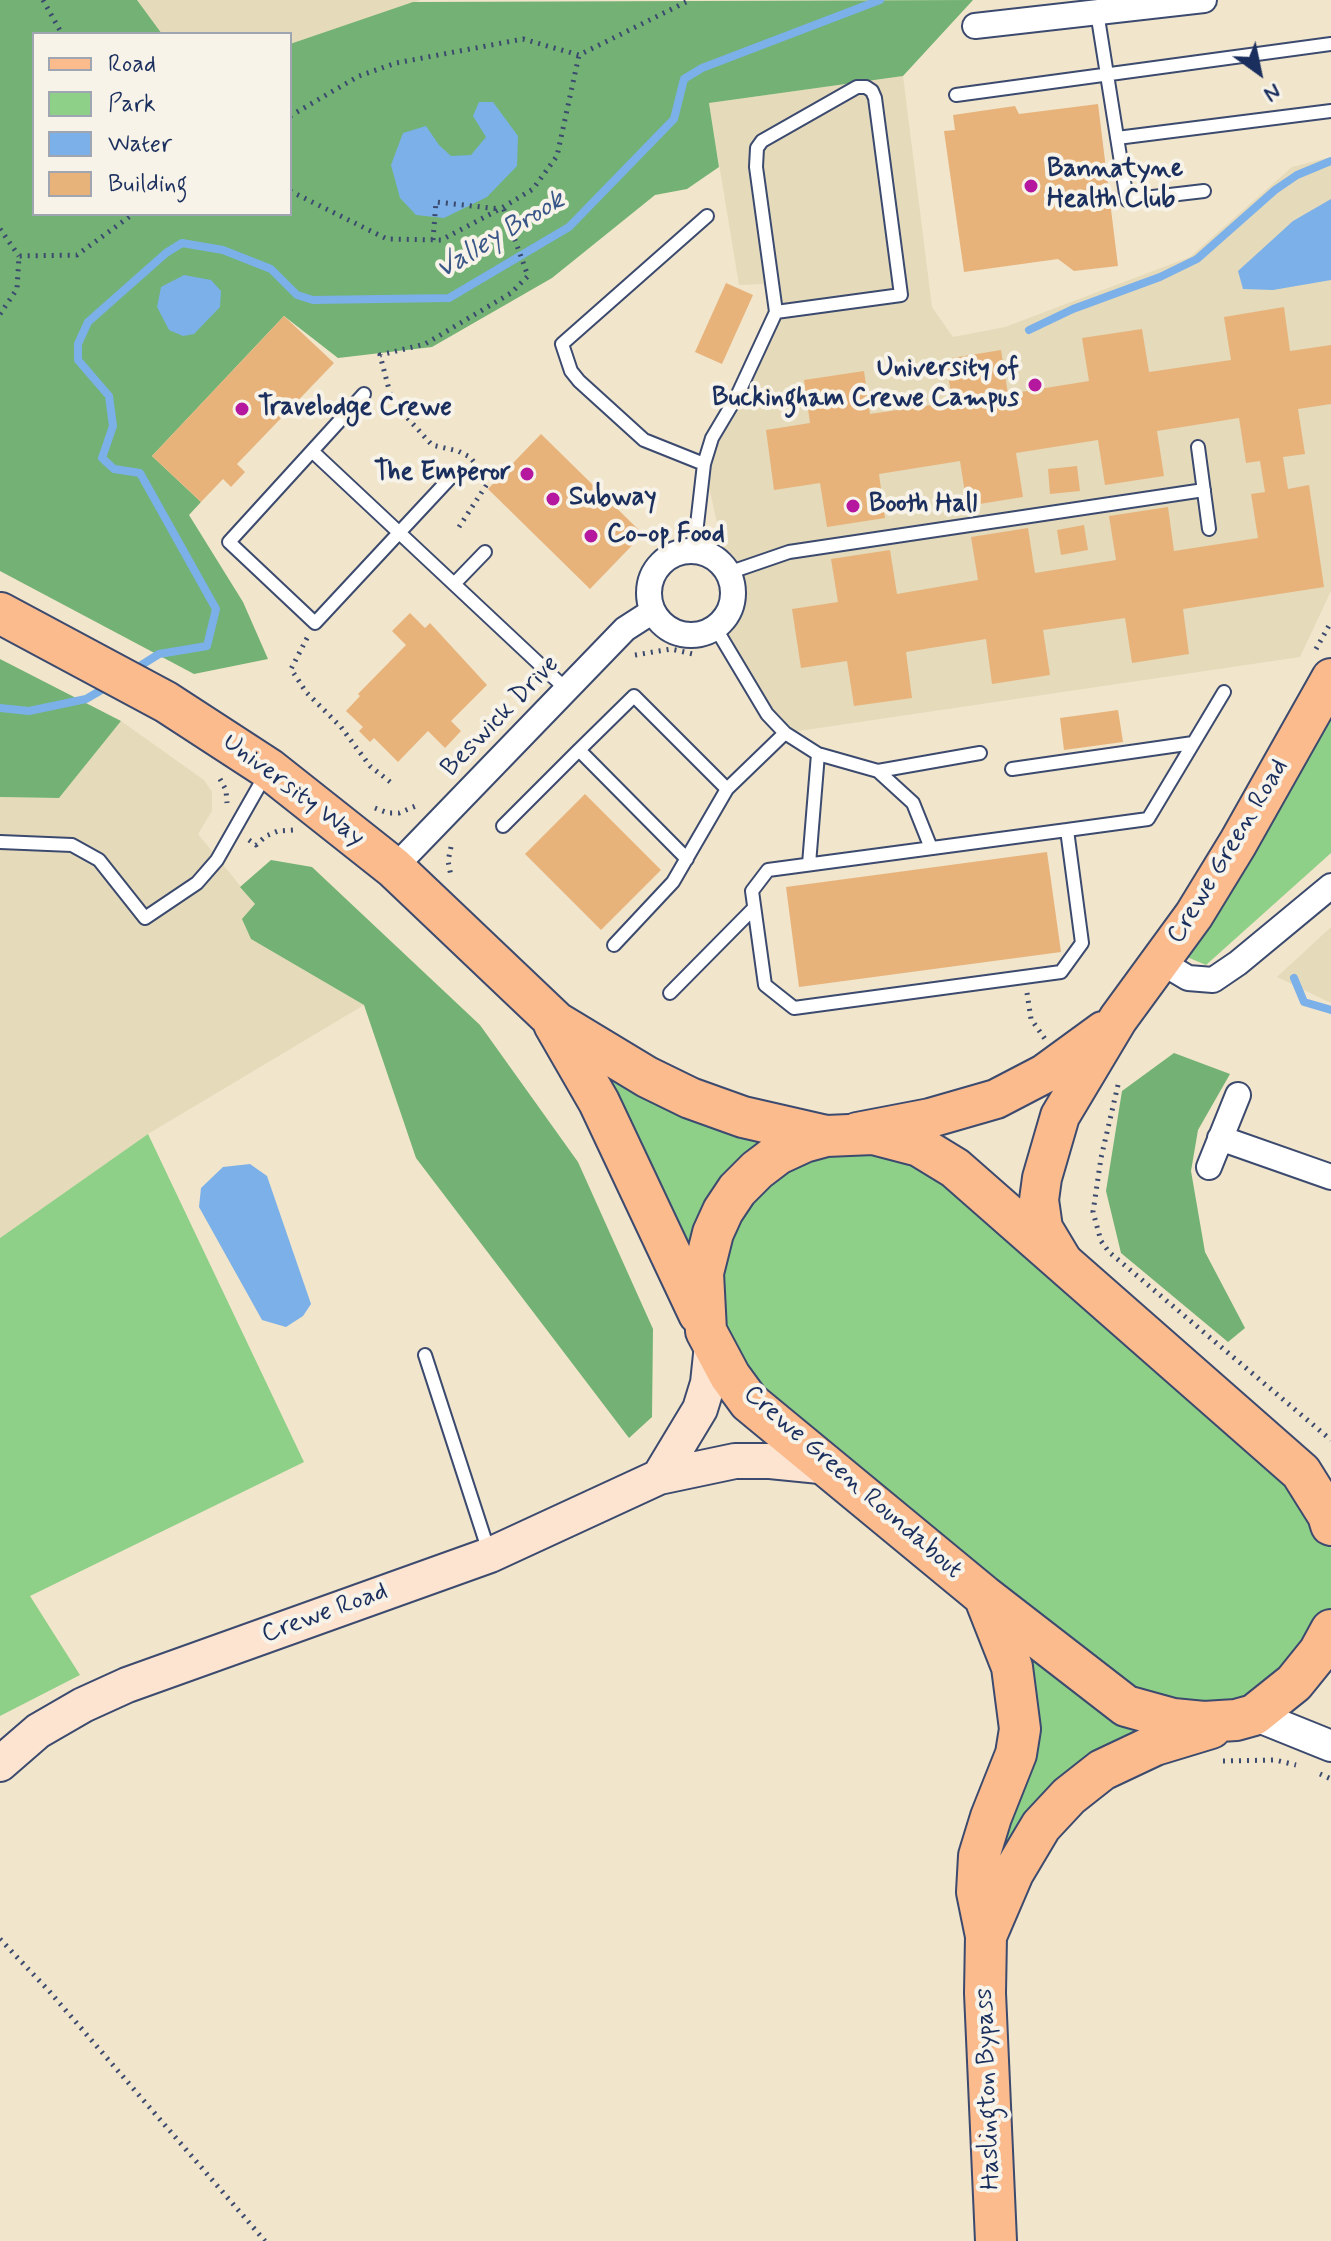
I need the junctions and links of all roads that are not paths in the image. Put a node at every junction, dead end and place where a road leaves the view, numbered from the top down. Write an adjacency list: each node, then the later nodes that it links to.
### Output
1 (1204, 0): 2 (street)
2 (1097, 12): 3 (street); 5 (lane)
3 (975, 26)
4 (1331, 44): 5 (lane)
5 (1107, 75): 6 (lane); 8 (lane)
6 (956, 95)
7 (1331, 111): 8 (lane)
8 (1117, 138): 9 (lane)
9 (1204, 191)
10 (707, 216): 15 (lane)
11 (776, 312): 11 (lane); 15 (lane)
12 (364, 394): 14 (lane)
13 (1198, 447): 17 (lane)
14 (312, 451): 19 (lane); 19 (lane)
15 (704, 464): 20 (lane)
16 (451, 477): 19 (lane)
17 (1204, 490): 18 (lane); 22 (lane)
18 (1209, 529)
19 (399, 534): 23 (lane)
20 (694, 551): 22 (street); 24 (street)
21 (485, 552): 23 (lane)
22 (728, 573): 26 (street)
23 (455, 583): 28 (lane)
24 (653, 611): 26 (street); 28 (street, Beswick Drive)
25 (0, 613): 35 (highway, University Way)
26 (715, 627): 30 (lane)
27 (1331, 678): 49 (main road, Crewe Green Road)
28 (566, 689): 45 (street, Beswick Drive)
29 (1224, 692): 31 (lane)
30 (785, 733): 34 (lane); 38 (lane)
31 (1193, 743): 36 (lane); 40 (lane)
32 (579, 750): 38 (lane); 39 (lane); 43 (lane)
33 (980, 753): 37 (lane)
34 (818, 754): 37 (lane); 44 (lane)
35 (269, 769): 41 (lane); 45 (highway, University Way)
36 (1012, 769)
37 (878, 771): 42 (lane)
38 (727, 789): 43 (lane)
39 (503, 826)
40 (1067, 830): 42 (lane); 47 (lane)
41 (0, 842)
42 (931, 848): 44 (lane)
43 (687, 859): 48 (lane)
44 (809, 864): 47 (lane)
45 (394, 868): 51 (highway, University Way)
46 (1331, 886): 49 (street)
47 (754, 908): 50 (lane)
48 (614, 945)
49 (1161, 962): 52 (main road, Crewe Green Road)
50 (670, 993)
51 (550, 1017): 54 (highway, University Way); 59 (highway, University Way)
52 (1118, 1019): 54 (main road, Crewe Green Road); 58 (main road, Crewe Green Road)
53 (1238, 1095): 55 (street)
54 (838, 1134): 58 (highway); 59 (highway)
55 (1220, 1138): 56 (street); 57 (street)
56 (1209, 1167)
57 (1331, 1177)
58 (1066, 1265): 63 (highway)
59 (709, 1338): 61 (highway, Crewe Green Roundabout); 62 (main road)
60 (425, 1355): 65 (lane)
61 (830, 1467): 62 (main road, Crewe Road); 66 (highway, Crewe Green Roundabout)
62 (659, 1477): 65 (main road, Crewe Road)
63 (1316, 1479): 64 (highway)
64 (1331, 1525)
65 (490, 1555): 70 (main road, Crewe Road)
66 (984, 1596): 68 (highway, Crewe Green Roundabout); 71 (highway, Haslington Bypass)
67 (1331, 1630): 68 (highway)
68 (1245, 1718): 69 (street); 71 (highway, Haslington Bypass)
69 (1331, 1746)
70 (0, 1764)
71 (986, 1936): 72 (highway, Haslington Bypass)
72 (996, 2241)

